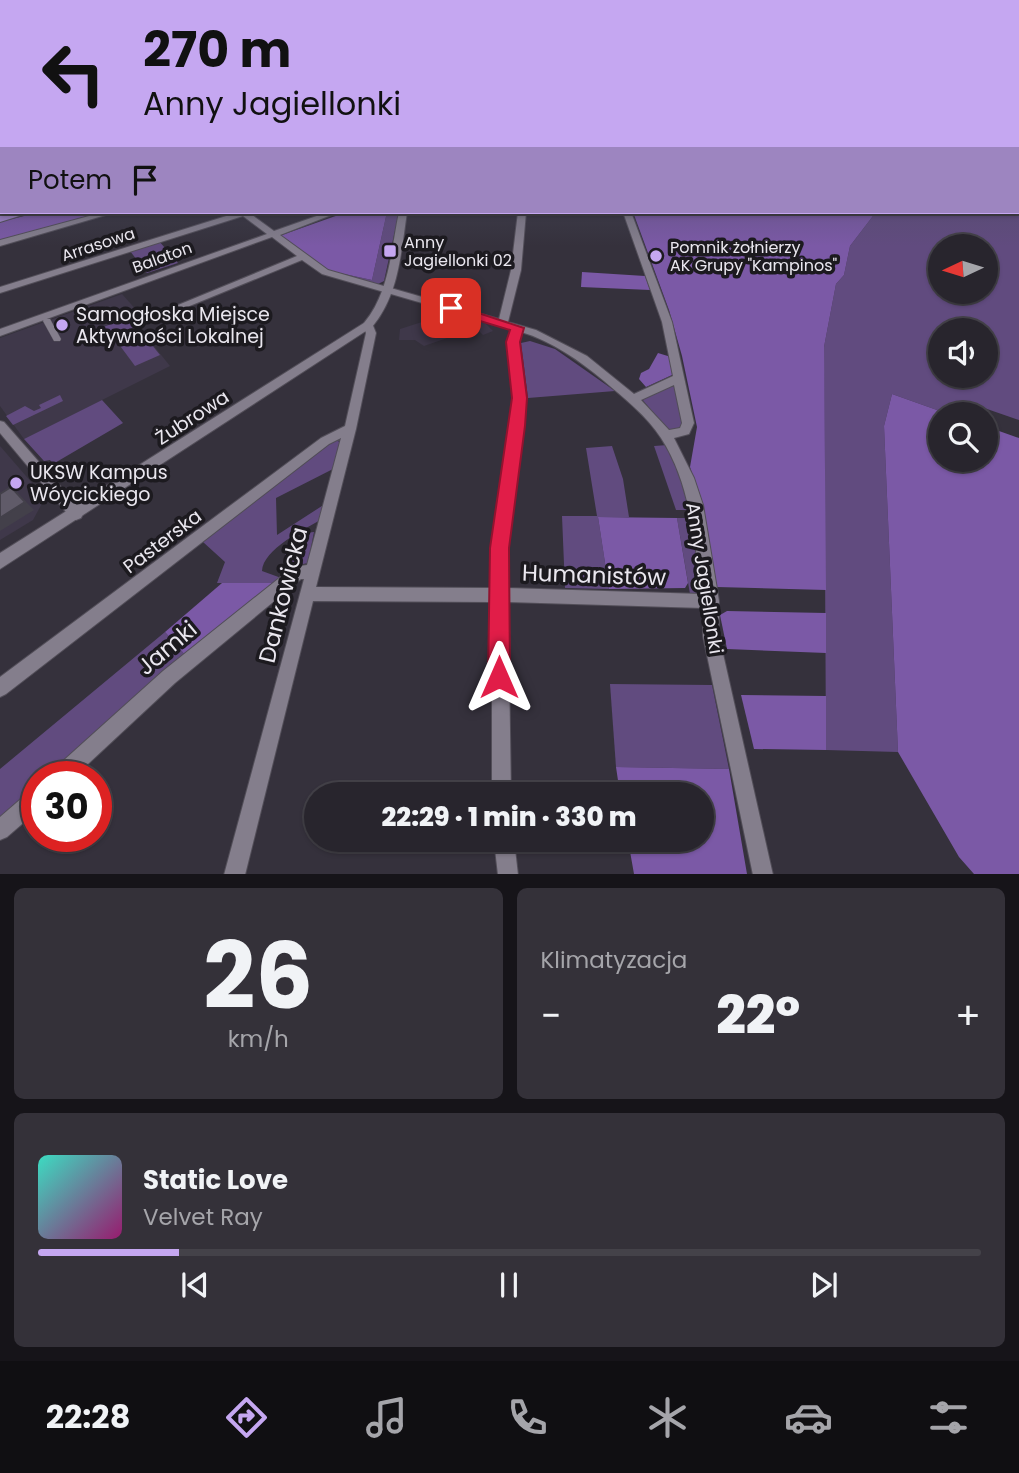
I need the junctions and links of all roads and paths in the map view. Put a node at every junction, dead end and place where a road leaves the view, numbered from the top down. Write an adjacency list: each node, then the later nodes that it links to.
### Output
1 (17, 214): 9 (highway)
2 (104, 214): 11 (street)
3 (238, 214): 14 (street, Arrasowa)
4 (246, 214): 10 (street)
5 (329, 214): 10 (street, Balaton)
6 (403, 214): 13 (street)
7 (522, 214): 18 (street)
8 (628, 214): 21 (street)
9 (0, 218)
10 (271, 234): 12 (street); 19 (street, Balaton)
11 (0, 243)
12 (301, 257): 13 (street); 15 (street)
13 (388, 289): 17 (street); 18 (street, Anny Jagiellonki)
14 (0, 290)
15 (149, 319)
16 (47, 321): 20 (street)
17 (368, 326): 24 (street, Dankowicka); 26 (street, Żubrowa)
18 (511, 326): 22 (street, Anny Jagiellonki); 30 (street)
19 (0, 333)
20 (57, 339)
21 (679, 378): 22 (street); 25 (street)
22 (633, 399): 25 (street, Anny Jagiellonki)
23 (0, 425): 26 (street)
24 (350, 429): 28 (street, Dankowicka); 32 (street, Pasterska)
25 (666, 435): 31 (street, Anny Jagiellonki)
26 (76, 514): 27 (street, Żubrowa)
27 (0, 562)
28 (314, 572): 29 (street, Dankowicka); 33 (street, Jamki)
29 (308, 594): 30 (street, Humanistów); 38 (street, Dankowicka)
30 (499, 595): 31 (street, Humanistów); 34 (street)
31 (711, 601): 40 (street, Anny Jagiellonki)
32 (0, 688)
33 (77, 761)
34 (500, 782)
35 (21, 812): 36 (street)
36 (0, 830)
37 (505, 852): 39 (street)
38 (234, 874)
39 (508, 874)
40 (763, 874)

